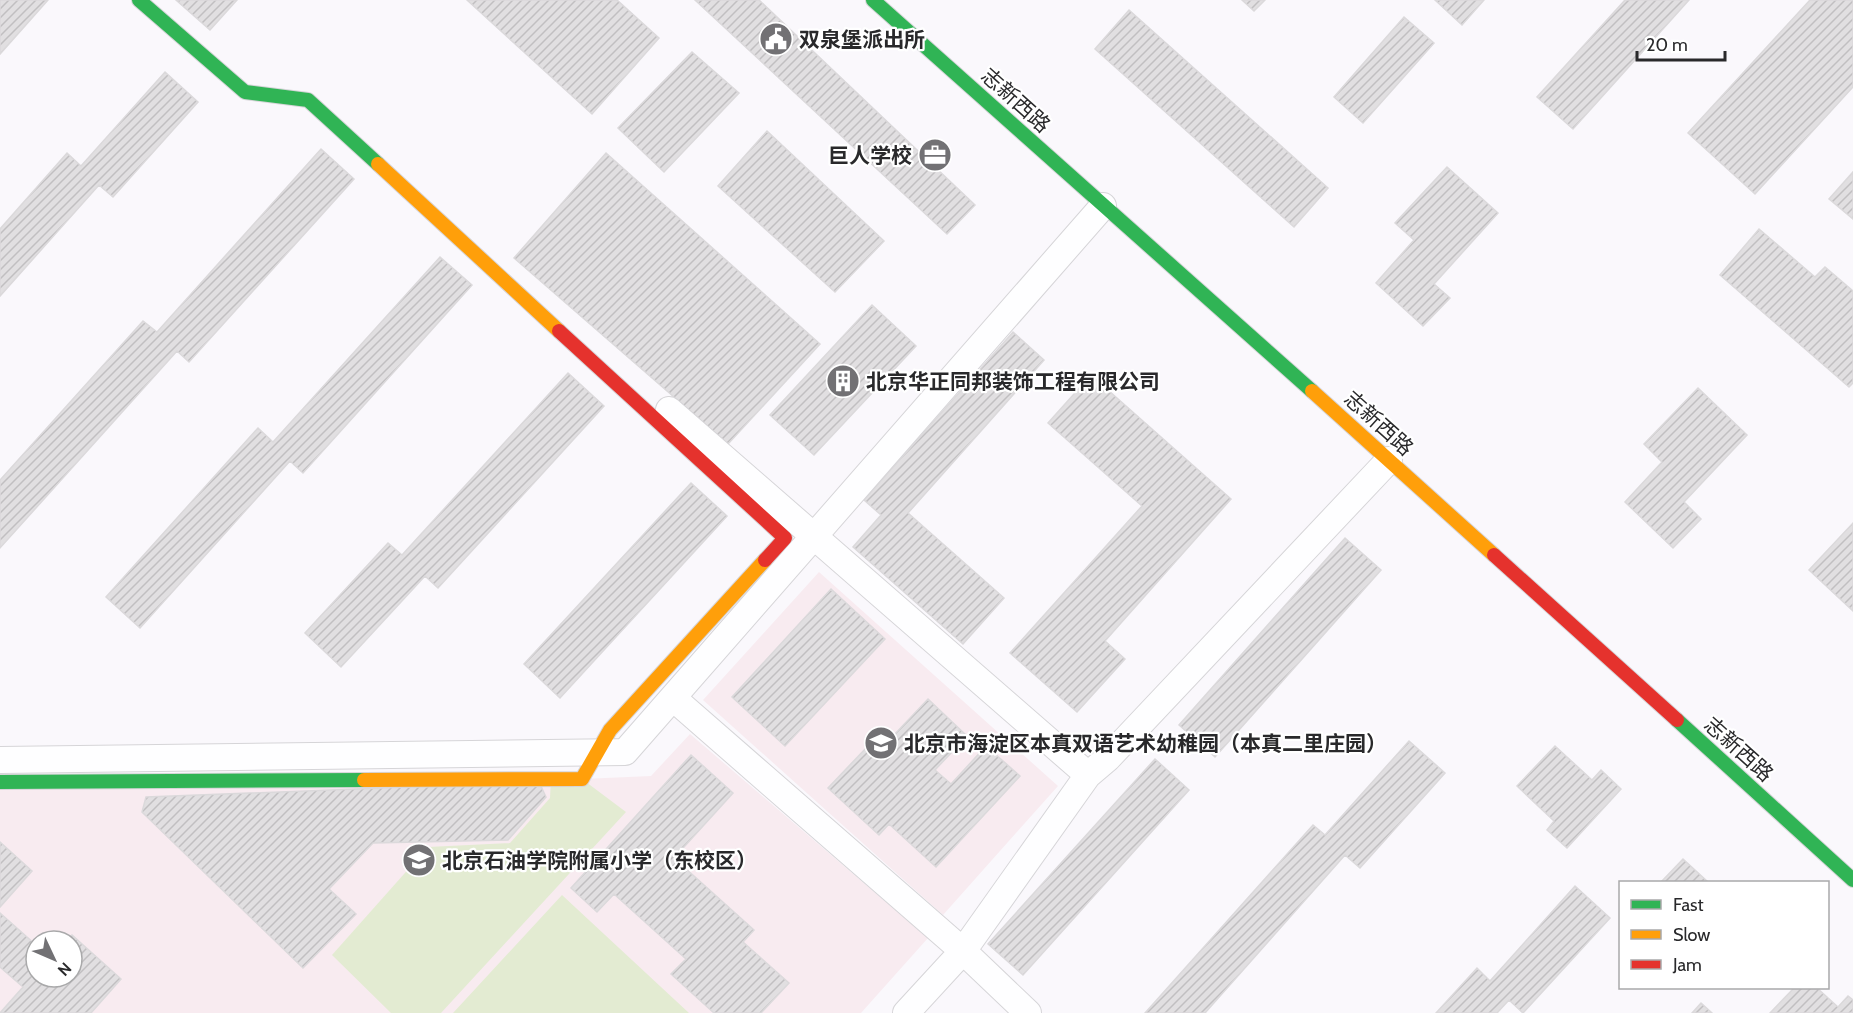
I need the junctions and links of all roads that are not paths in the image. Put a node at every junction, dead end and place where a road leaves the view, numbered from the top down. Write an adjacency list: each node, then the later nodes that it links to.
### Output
1 (139, 0): 8 (street)
2 (885, 4): 4 (street, 志新西路)
3 (400, 179): 6 (street)
4 (1103, 206): 5 (street, 志新西路); 6 (street)
5 (1389, 460): 10 (street); 12 (street, 志新西路)
6 (814, 536): 7 (street); 10 (street)
7 (673, 698): 8 (street); 13 (street)
8 (597, 753): 9 (street); 11 (street)
9 (0, 760)
10 (1088, 775): 13 (street)
11 (0, 782)
12 (1853, 880)
13 (963, 951): 14 (street); 15 (street)
14 (906, 1013)
15 (1028, 1013)

